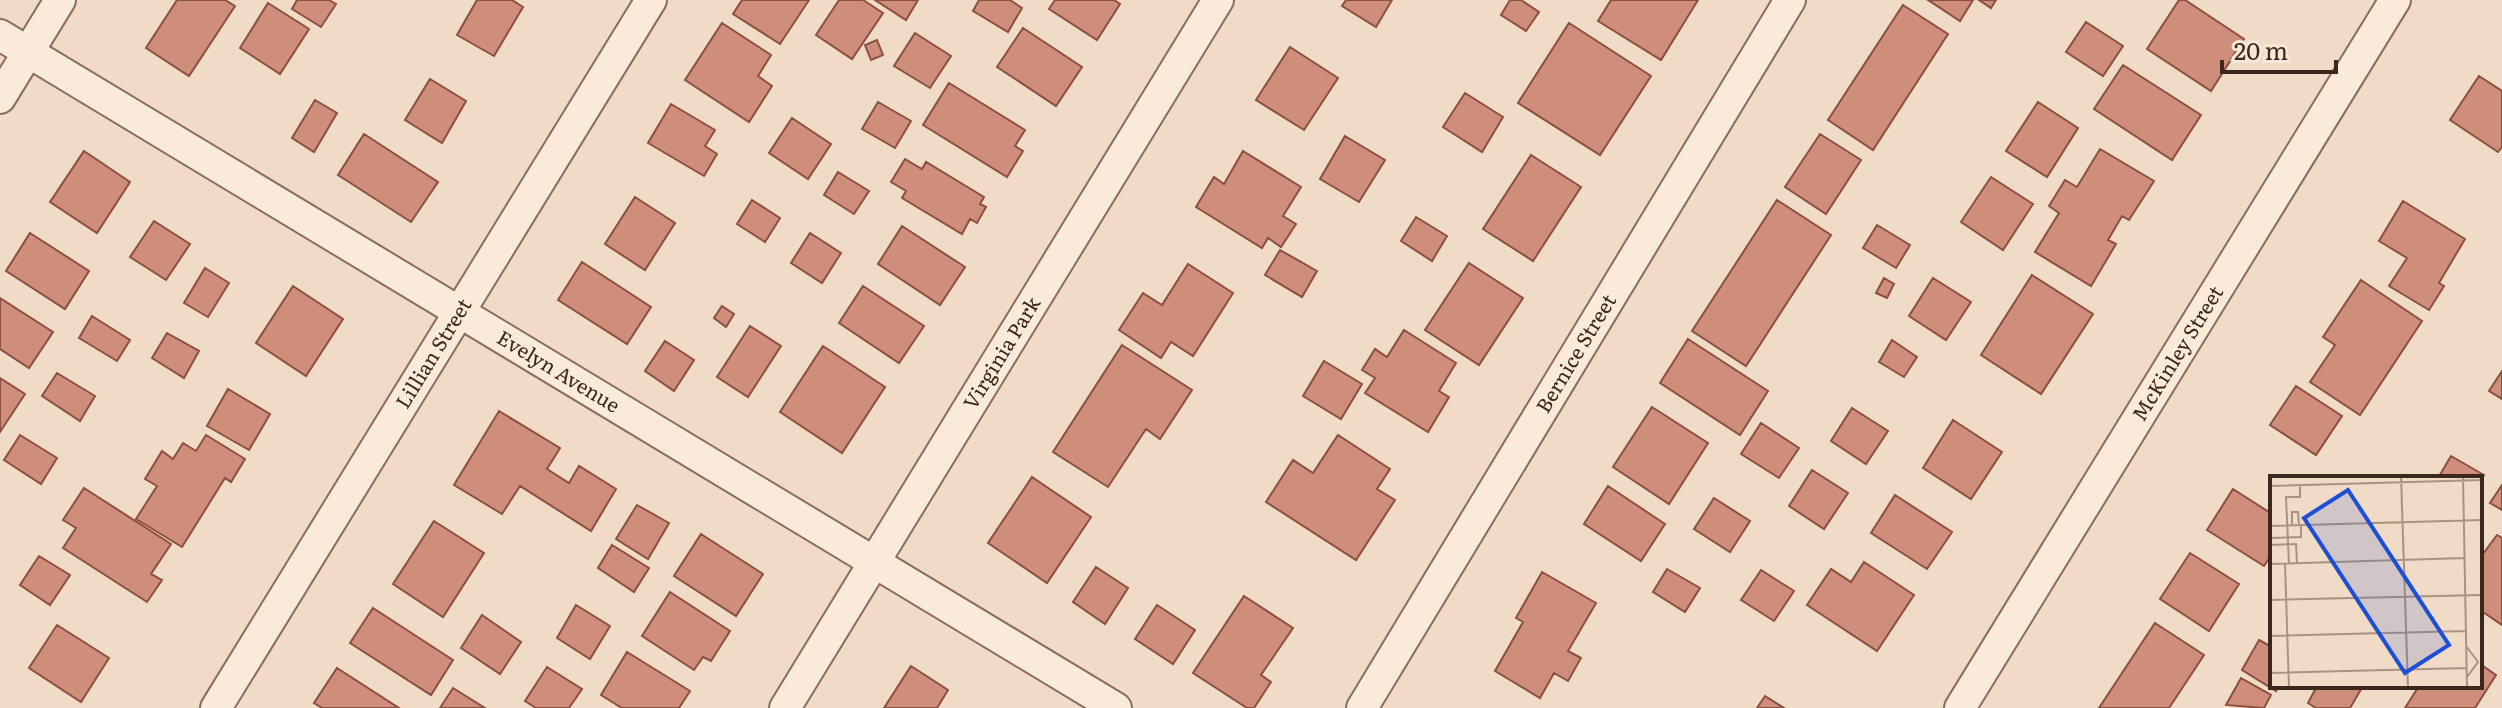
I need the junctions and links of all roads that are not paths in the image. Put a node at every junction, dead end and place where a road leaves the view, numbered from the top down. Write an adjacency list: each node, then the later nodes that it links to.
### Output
1 (60, 0): 7 (street)
2 (651, 0): 9 (street, Lillian Street)
3 (1218, 0): 10 (street, Virginia Park)
4 (1790, 0): 14 (street, Bernice Street)
5 (2395, 0): 15 (street, McKinley Street)
6 (0, 35): 7 (street, Evelyn Avenue)
7 (28, 52): 8 (street); 9 (street, Evelyn Avenue)
8 (0, 98)
9 (461, 313): 10 (street, Evelyn Avenue); 11 (street, Lillian Street)
10 (875, 564): 12 (street, Virginia Park); 13 (street, Evelyn Avenue)
11 (216, 708)
12 (785, 708)
13 (1116, 708)
14 (1362, 708)
15 (1960, 708)

